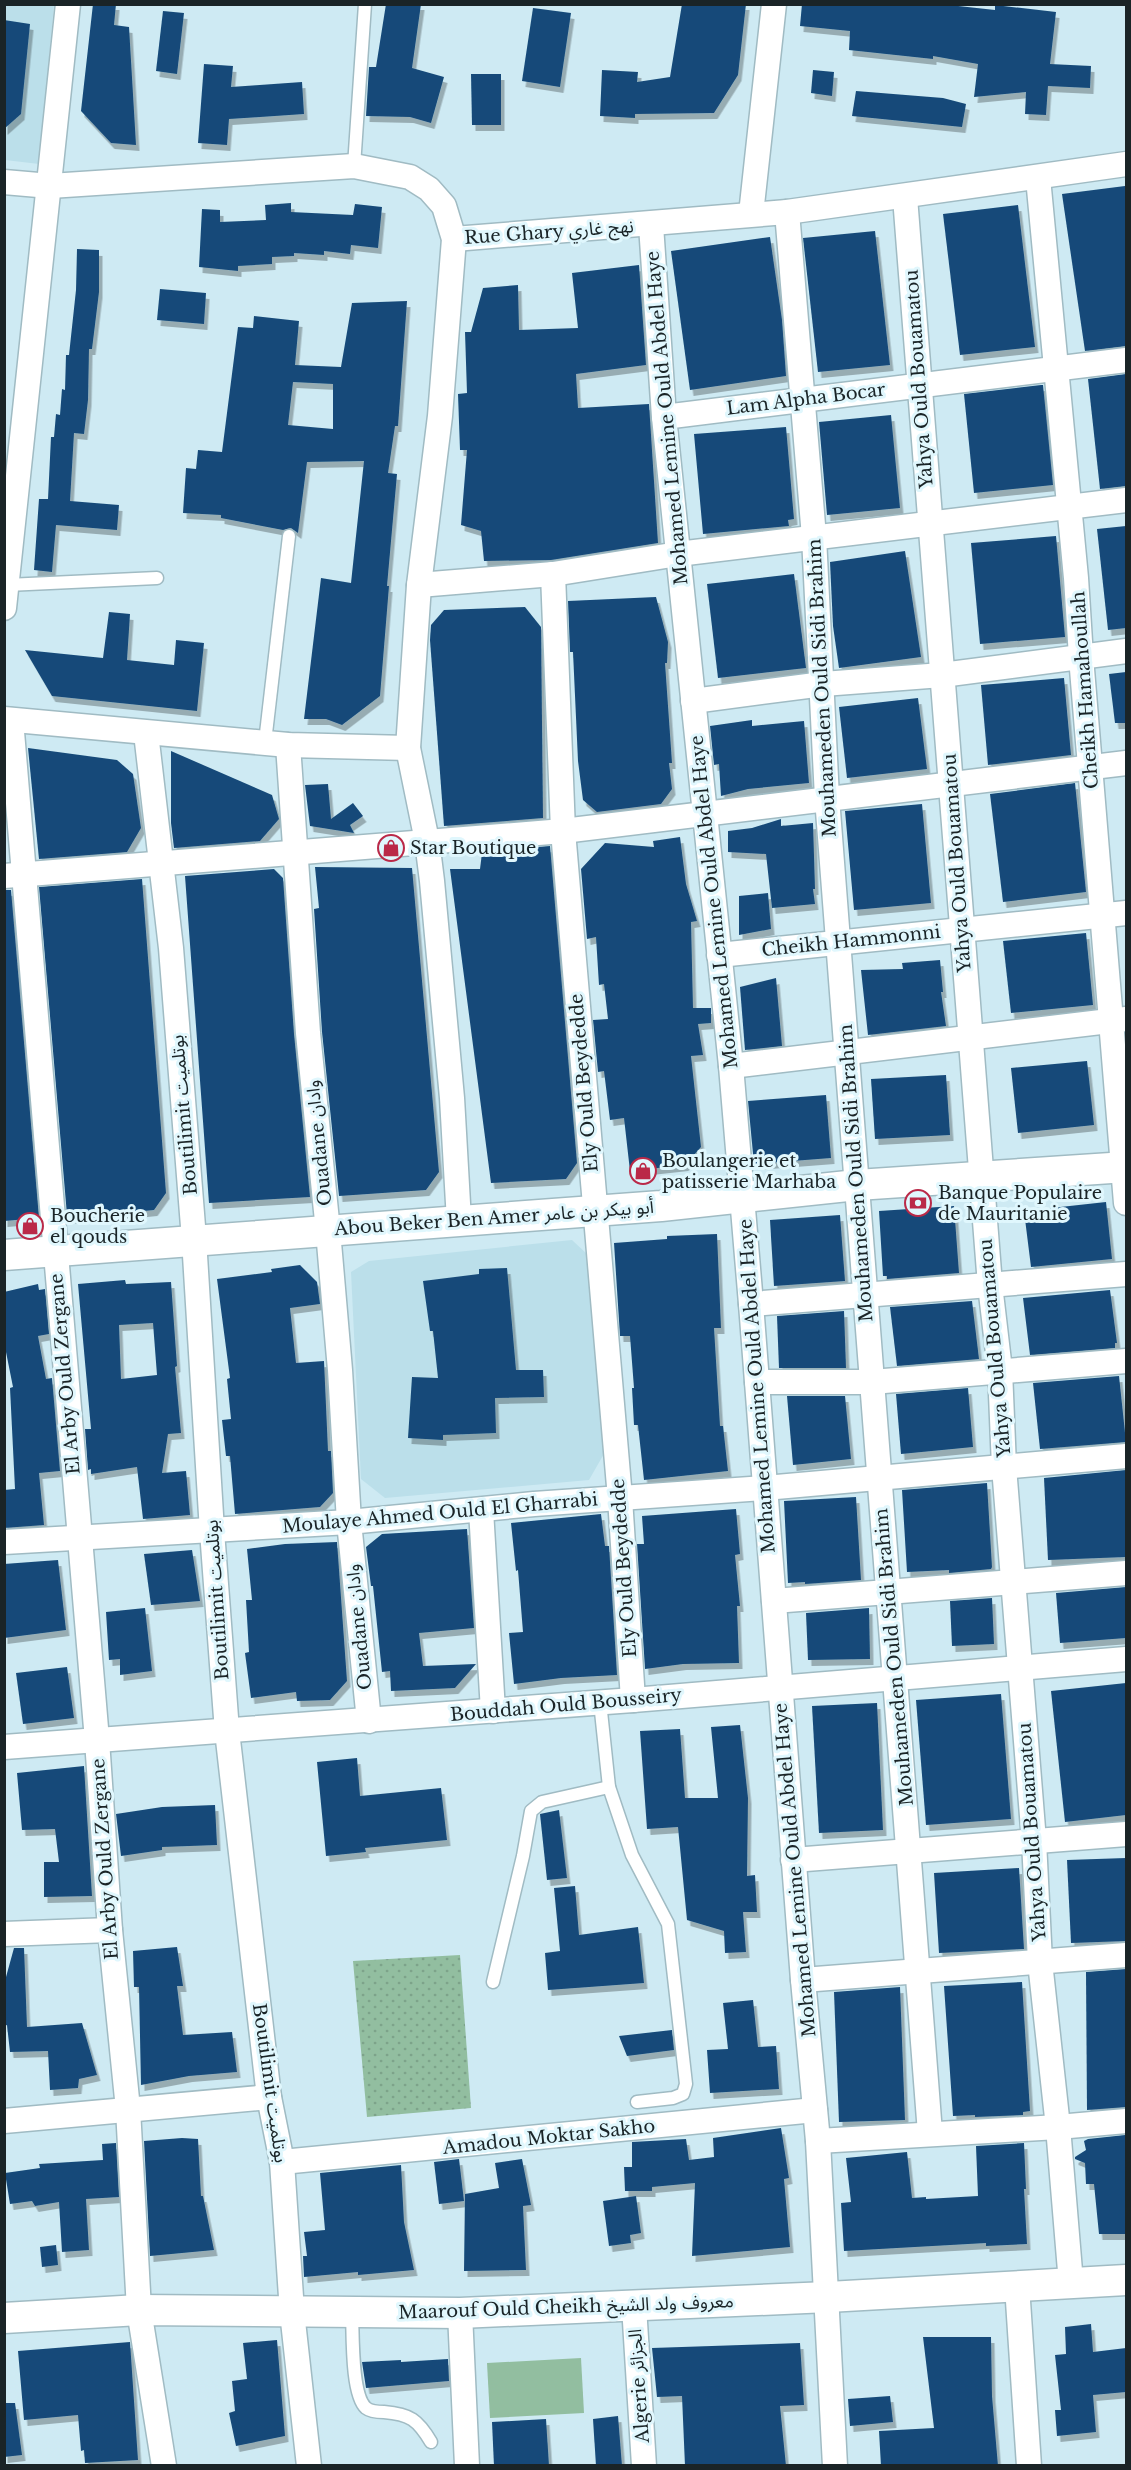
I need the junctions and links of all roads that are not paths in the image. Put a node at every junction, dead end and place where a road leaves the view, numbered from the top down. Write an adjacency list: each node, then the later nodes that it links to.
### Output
1 (68, 4): 8 (street)
2 (365, 4): 5 (lane)
3 (774, 4): 11 (street)
4 (1126, 164): 6 (street, Rue Ghary نهج غاري)
5 (354, 166): 8 (street, Rue Ghary نهج غاري); 13 (street, Rue Ghary نهج غاري)
6 (1038, 178): 9 (street, Rue Ghary نهج غاري); 15 (street, Cheikh Hamahoullah)
7 (4, 182): 8 (street, Rue Ghary نهج غاري)
8 (50, 186): 28 (street)
9 (905, 197): 10 (street, Rue Ghary نهج غاري); 16 (street, Yahya Ould Bouamatou)
10 (787, 212): 11 (street, Rue Ghary نهج غاري); 17 (street, Mouhameden Ould Sidi Brahim)
11 (752, 214): 12 (street, Rue Ghary نهج غاري)
12 (651, 225): 13 (street, Rue Ghary نهج غاري); 18 (street, Mohamed Lemine Ould Abdel Haye)
13 (454, 239): 27 (street)
14 (1126, 360): 15 (street, Lam Alpha Bocar)
15 (1057, 369): 16 (street, Lam Alpha Bocar); 20 (street, Cheikh Hamahoullah)
16 (920, 385): 17 (street, Lam Alpha Bocar); 21 (street, Yahya Ould Bouamatou)
17 (804, 400): 18 (street, Lam Alpha Bocar); 23 (street, Mouhameden Ould Sidi Brahim)
18 (664, 417): 24 (street, Mohamed Lemine Ould Abdel Haye)
19 (1126, 500): 20 (street)
20 (1068, 507): 21 (street); 30 (street, Cheikh Hamahoullah)
21 (931, 523): 23 (street); 31 (street, Yahya Ould Bouamatou)
22 (289, 536): 36 (lane)
23 (814, 537): 24 (street); 32 (street, Mouhameden Ould Sidi Brahim)
24 (678, 554): 25 (street); 33 (street, Mohamed Lemine Ould Abdel Haye)
25 (553, 574): 27 (street); 43 (street, Ely Ould Beydedde)
26 (157, 578): 28 (lane)
27 (419, 585): 37 (street)
28 (5, 592)
29 (1126, 651): 30 (street)
30 (1081, 657): 31 (street); 39 (street, Cheikh Hamahoullah)
31 (942, 675): 32 (street); 40 (street, Yahya Ould Bouamatou)
32 (823, 684): 33 (street); 41 (street, Mouhameden Ould Sidi Brahim)
33 (693, 700): 42 (street, Mohamed Lemine Ould Abdel Haye)
34 (8, 719): 35 (street); 47 (street, El Arby Ould Zergane)
35 (146, 733): 36 (street); 46 (street, Boutilimit بوتلميت)
36 (277, 744): 37 (street); 45 (street, Ouadane وادان)
37 (408, 748): 44 (street)
38 (1126, 763): 39 (street)
39 (1090, 768): 40 (street); 49 (street, Cheikh Hamahoullah)
40 (951, 784): 41 (street); 50 (street, Yahya Ould Bouamatou)
41 (827, 798): 42 (street); 51 (street, Mouhameden Ould Sidi Brahim)
42 (705, 813): 43 (street); 52 (street, Mohamed Lemine Ould Abdel Haye)
43 (563, 831): 44 (street); 62 (street, Ely Ould Beydedde)
44 (427, 842): 45 (street); 63 (street)
45 (294, 852): 46 (street); 64 (street, Ouadane وادان)
46 (160, 862): 47 (street); 65 (street, Boutilimit بوتلميت)
47 (15, 876): 66 (street, El Arby Ould Zergane)
48 (1126, 913): 49 (street, Cheikh Hammonni)
49 (1102, 915): 50 (street, Cheikh Hammonni); 53 (street, Cheikh Hamahoullah)
50 (962, 930): 51 (street, Cheikh Hammonni); 54 (street, Yahya Ould Bouamatou)
51 (838, 943): 52 (street, Cheikh Hammonni); 55 (street, Mouhameden Ould Sidi Brahim)
52 (719, 955): 56 (street, Mohamed Lemine Ould Abdel Haye)
53 (1119, 1020): 54 (street); 57 (street, Cheikh Hamahoullah)
54 (971, 1038): 55 (street); 58 (street, Yahya Ould Bouamatou)
55 (847, 1052): 56 (street); 59 (street, Mouhameden Ould Sidi Brahim)
56 (731, 1066): 60 (street, Mohamed Lemine Ould Abdel Haye)
57 (1125, 1167): 58 (street, Abou Beker Ben Amer أبو بيكر بن عامر); 61 (street, Cheikh Hamahoullah)
58 (982, 1177): 59 (street, Abou Beker Ben Amer أبو بيكر بن عامر); 69 (street, Yahya Ould Bouamatou)
59 (857, 1185): 60 (street, Abou Beker Ben Amer أبو بيكر بن عامر); 70 (street, Mouhameden Ould Sidi Brahim)
60 (742, 1196): 62 (street, Abou Beker Ben Amer أبو بيكر بن عامر); 71 (street, Mohamed Lemine Ould Abdel Haye)
61 (1126, 1203)
62 (595, 1211): 63 (street, Abou Beker Ben Amer أبو بيكر بن عامر); 80 (street, Ely Ould Beydedde)
63 (459, 1221): 64 (street, Abou Beker Ben Amer أبو بيكر بن عامر)
64 (328, 1231): 65 (street, Abou Beker Ben Amer أبو بيكر بن عامر); 82 (street, Ouadane وادان)
65 (194, 1239): 66 (street, Abou Beker Ben Amer أبو بيكر بن عامر); 83 (street, Boutilimit بوتلميت)
66 (55, 1251): 67 (street, Abou Beker Ben Amer أبو بيكر بن عامر); 84 (street, El Arby Ould Zergane)
67 (4, 1255)
68 (1126, 1274): 69 (street)
69 (990, 1285): 70 (street); 73 (street, Yahya Ould Bouamatou)
70 (866, 1294): 71 (street); 75 (street, Mouhameden Ould Sidi Brahim)
71 (751, 1304): 74 (street, Mohamed Lemine Ould Abdel Haye)
72 (1126, 1361): 73 (street)
73 (1000, 1370): 75 (street); 77 (street, Yahya Ould Bouamatou)
74 (757, 1382): 75 (street); 79 (street, Mohamed Lemine Ould Abdel Haye)
75 (872, 1382): 78 (street, Mouhameden Ould Sidi Brahim)
76 (1126, 1455): 77 (street, Moulaye Ahmed Ould El Gharrabi)
77 (1005, 1467): 78 (street, Moulaye Ahmed Ould El Gharrabi); 87 (street, Yahya Ould Bouamatou)
78 (880, 1476): 79 (street, Moulaye Ahmed Ould El Gharrabi); 88 (street, Mouhameden Ould Sidi Brahim)
79 (765, 1488): 80 (street, Moulaye Ahmed Ould El Gharrabi); 89 (street, Mohamed Lemine Ould Abdel Haye)
80 (620, 1498): 81 (street, Moulaye Ahmed Ould El Gharrabi); 94 (street, Ely Ould Beydedde)
81 (481, 1510): 82 (street, Moulaye Ahmed Ould El Gharrabi); 96 (street)
82 (349, 1522): 83 (street, Moulaye Ahmed Ould El Gharrabi); 97 (street, Ouadane وادان)
83 (212, 1531): 84 (street, Moulaye Ahmed Ould El Gharrabi); 98 (street, Boutilimit بوتلميت)
84 (79, 1536): 85 (street, Moulaye Ahmed Ould El Gharrabi); 99 (street, El Arby Ould Zergane)
85 (4, 1542)
86 (1126, 1573): 87 (street)
87 (1013, 1582): 88 (street); 91 (street, Yahya Ould Bouamatou)
88 (888, 1591): 89 (street); 92 (street, Mouhameden Ould Sidi Brahim)
89 (774, 1601): 93 (street, Mohamed Lemine Ould Abdel Haye)
90 (1126, 1659): 91 (street, Bouddah Ould Bousseiry)
91 (1020, 1669): 92 (street, Bouddah Ould Bousseiry); 103 (street, Yahya Ould Bouamatou)
92 (895, 1678): 93 (street, Bouddah Ould Bousseiry); 104 (street, Mouhameden Ould Sidi Brahim)
93 (780, 1688): 94 (street, Bouddah Ould Bousseiry); 105 (street, Mohamed Lemine Ould Abdel Haye)
94 (633, 1700): 95 (street, Bouddah Ould Bousseiry)
95 (600, 1702): 96 (street, Bouddah Ould Bousseiry); 101 (lane)
96 (493, 1711): 97 (street, Bouddah Ould Bousseiry)
97 (369, 1720): 98 (street, Bouddah Ould Bousseiry)
98 (227, 1731): 99 (street, Bouddah Ould Bousseiry); 113 (street, Boutilimit بوتلميت)
99 (97, 1740): 100 (street, Bouddah Ould Bousseiry); 106 (street, El Arby Ould Zergane)
100 (4, 1747)
101 (609, 1787): 112 (lane); 114 (lane)
102 (1126, 1834): 103 (street)
103 (1034, 1841): 104 (street); 109 (street, Yahya Ould Bouamatou)
104 (909, 1850): 105 (street); 110 (street, Mouhameden Ould Sidi Brahim)
105 (793, 1860): 111 (street, Mohamed Lemine Ould Abdel Haye)
106 (110, 1930): 107 (street); 115 (street, El Arby Ould Zergane)
107 (4, 1934)
108 (1126, 1955): 109 (street)
109 (1040, 1962): 110 (street); 119 (street, Yahya Ould Bouamatou)
110 (916, 1971): 111 (street); 120 (street, Mouhameden Ould Sidi Brahim)
111 (802, 1980): 116 (street, Mohamed Lemine Ould Abdel Haye)
112 (493, 1982)
113 (269, 2097): 115 (street); 122 (street, Boutilimit بوتلميت)
114 (638, 2102)
115 (128, 2109): 117 (street); 128 (street, El Arby Ould Zergane)
116 (815, 2110): 121 (street, Mohamed Lemine Ould Abdel Haye); 122 (street, Amadou Moktar Sakho)
117 (4, 2121)
118 (1126, 2121): 119 (street)
119 (1058, 2127): 120 (street); 124 (street, Yahya Ould Bouamatou)
120 (930, 2133): 121 (street)
121 (818, 2141): 126 (street, Mohamed Lemine Ould Abdel Haye)
122 (282, 2162): 129 (street, Boutilimit بوتلميت)
123 (1126, 2280): 124 (street, Maarouf Ould Cheikh معروف ولد الشيخ)
124 (1071, 2283): 125 (street, Maarouf Ould Cheikh معروف ولد الشيخ)
125 (1017, 2286): 126 (street, Maarouf Ould Cheikh معروف ولد الشيخ); 139 (street)
126 (828, 2297): 127 (street, Maarouf Ould Cheikh معروف ولد الشيخ); 138 (street)
127 (634, 2306): 131 (street, Maarouf Ould Cheikh معروف ولد الشيخ); 137 (street, Algerie الجزائر)
128 (139, 2310): 129 (street, Maarouf Ould Cheikh معروف ولد الشيخ); 132 (street, Maarouf Ould Cheikh معروف ولد الشيخ); 134 (street, El Arby Ould Zergane)
129 (292, 2312): 130 (street, Maarouf Ould Cheikh معروف ولد الشيخ); 135 (street, Boutilimit بوتلميت)
130 (351, 2313): 131 (street, Maarouf Ould Cheikh معروف ولد الشيخ); 133 (lane)
131 (460, 2313): 136 (street)
132 (4, 2318)
133 (431, 2442)
134 (164, 2466)
135 (309, 2466)
136 (467, 2466)
137 (644, 2466)
138 (834, 2466)
139 (1029, 2466)

